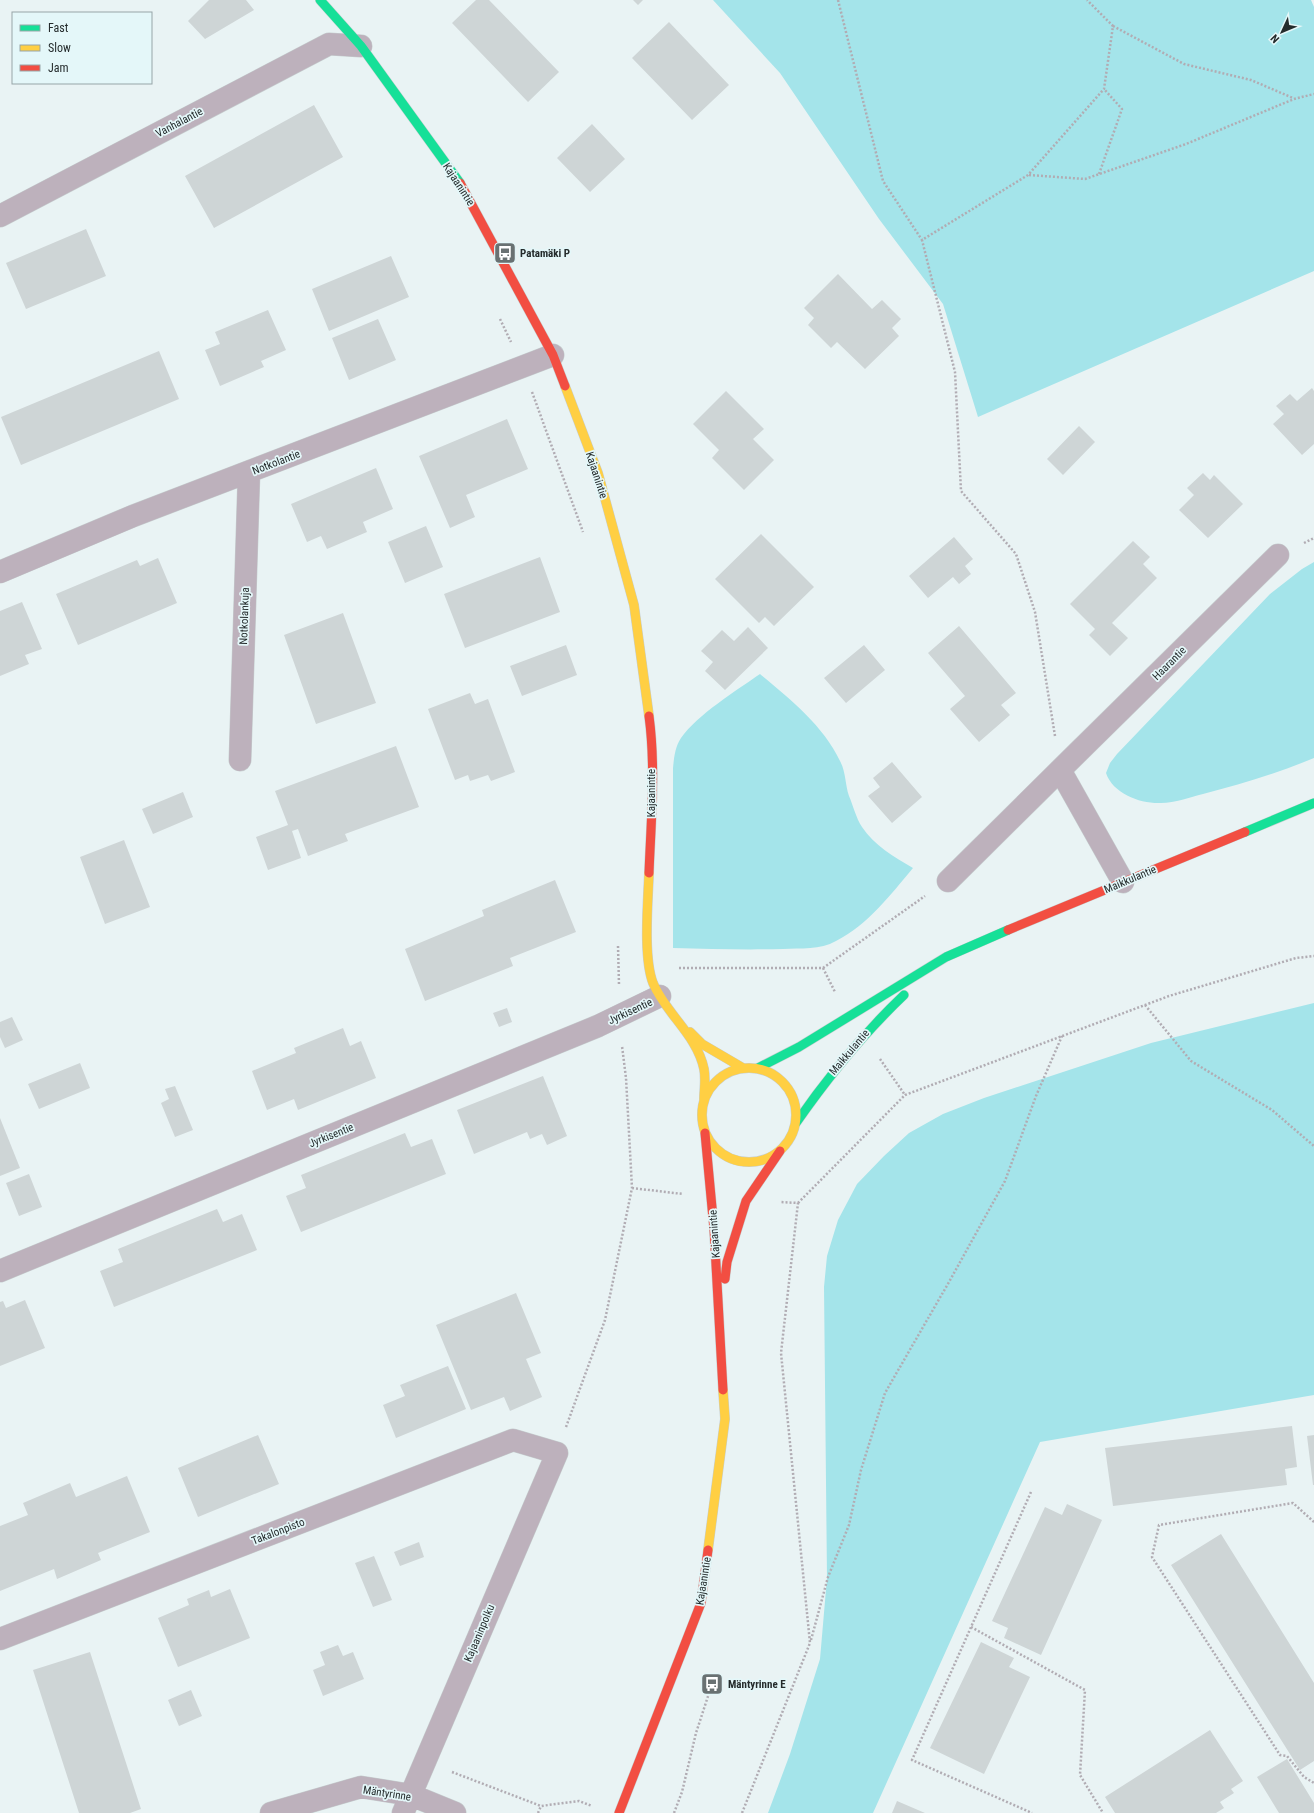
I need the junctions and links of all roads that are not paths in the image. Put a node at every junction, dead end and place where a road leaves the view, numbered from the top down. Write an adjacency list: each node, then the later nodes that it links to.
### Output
1 (320, 0): 2 (main road, Kajaanintie)
2 (361, 46): 3 (street, Vanhalantie); 4 (main road, Kajaanintie)
3 (0, 216)
4 (553, 355): 5 (street, Notkolantie); 14 (main road, Kajaanintie)
5 (249, 472): 7 (street, Notkolantie); 8 (street, Notkolankuja)
6 (1278, 555): 9 (street, Haarantie)
7 (0, 572)
8 (240, 760)
9 (1060, 770): 11 (street, Haarantie); 12 (street)
10 (1314, 803): 12 (main road, Maikkulantie)
11 (948, 881)
12 (1123, 882): 13 (main road, Maikkulantie)
13 (946, 957): 17 (main road, Maikkulantie); 19 (main road, Maikkulantie)
14 (660, 996): 15 (main road, Kajaanintie); 22 (street, Jyrkisentie)
15 (675, 1017): 16 (main road, Kajaanintie); 18 (main road, Kajaanintie)
16 (743, 1068): 17 (main road); 18 (main road)
17 (758, 1068): 19 (main road)
18 (704, 1100): 20 (main road)
19 (796, 1123): 21 (main road)
20 (706, 1133): 21 (main road); 23 (main road, Kajaanintie)
21 (780, 1152): 23 (main road, Kajaanintie)
22 (0, 1271)
23 (721, 1335): 29 (main road, Kajaanintie)
24 (557, 1453): 25 (street, Takalonpisto); 26 (street, Kajaaninpolku)
25 (0, 1639)
26 (407, 1804): 27 (street, Mäntyrinne); 28 (street, Mäntyrinne)
27 (270, 1813)
28 (455, 1813)
29 (619, 1813)

